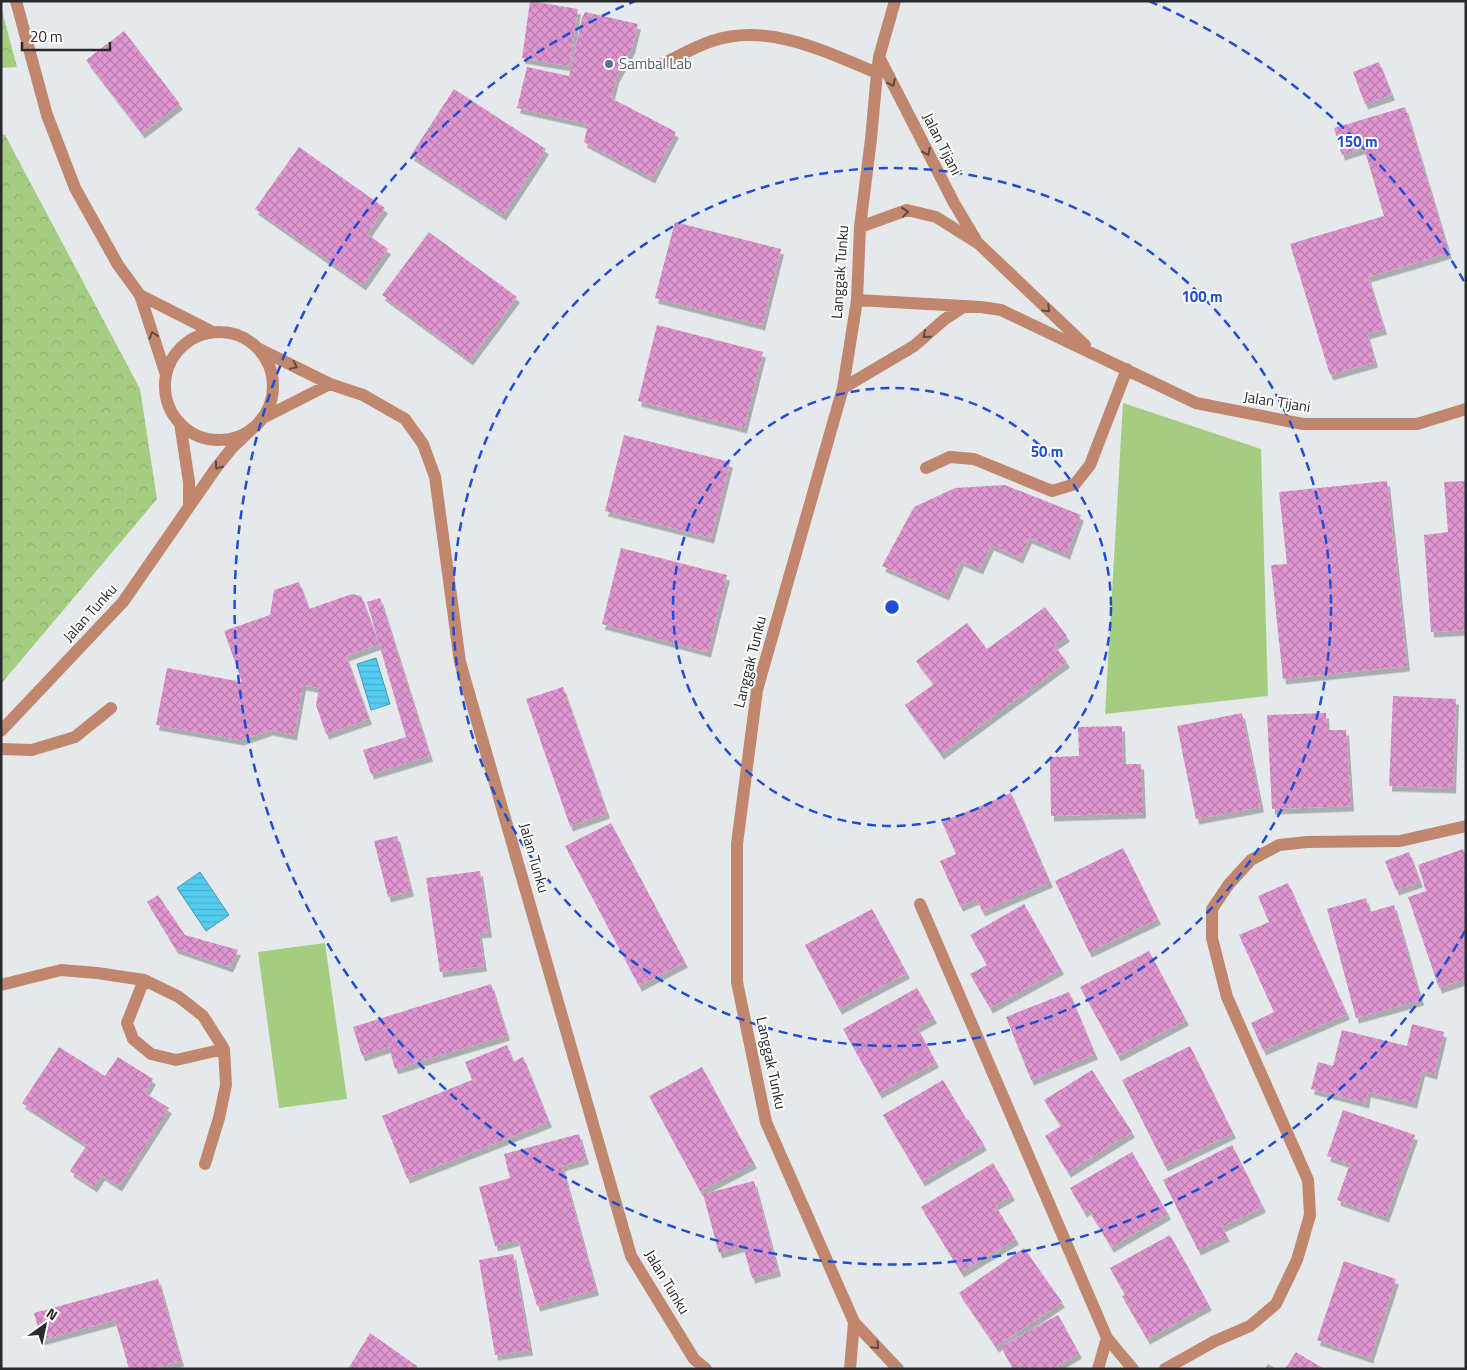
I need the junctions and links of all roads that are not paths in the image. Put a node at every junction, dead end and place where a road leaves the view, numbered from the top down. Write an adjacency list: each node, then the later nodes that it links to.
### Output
1 (16, 1): 8 (street)
2 (890, 3): 3 (street, Langgak Tunku)
3 (879, 57): 5 (street, Langgak Tunku); 7 (street, Jalan Tijani, one-way to 7)
4 (660, 65): 5 (street)
5 (877, 73): 6 (street, Langgak Tunku)
6 (860, 227): 7 (street, Jalan Tijani, one-way to 7); 9 (street, Langgak Tunku)
7 (979, 244): 13 (street, Jalan Tijani, one-way to 13)
8 (140, 295): 11 (street); 15 (street, one-way to 8)
9 (856, 300): 10 (street, Jalan Tijani); 17 (street, Langgak Tunku)
10 (965, 306): 13 (street, Jalan Tijani); 17 (street, one-way to 17)
11 (213, 332): 12 (street); 15 (street)
12 (259, 349): 16 (street, Jalan Tunku, one-way to 16); 19 (street)
13 (1094, 353): 14 (street, Jalan Tijani)
14 (1127, 369): 18 (street, Jalan Tijani); 22 (street)
15 (166, 374): 20 (street)
16 (330, 384): 19 (street); 35 (street, Jalan Tunku)
17 (843, 388): 33 (street, Langgak Tunku)
18 (1466, 409)
19 (263, 418): 21 (street)
20 (180, 423): 21 (street); 23 (street)
21 (251, 430): 23 (street, Jalan Tunku, one-way to 23)
22 (926, 468)
23 (189, 506): 25 (street, Jalan Tunku)
24 (111, 708): 26 (street)
25 (1, 731)
26 (1, 749)
27 (1466, 826): 40 (street)
28 (920, 904): 34 (street)
29 (144, 980): 30 (street); 31 (street); 31 (street)
30 (1, 986)
31 (224, 1049): 32 (street)
32 (205, 1164)
33 (854, 1322): 36 (street, Langgak Tunku); 37 (street, Langgak Tunku, one-way to 37)
34 (1107, 1338): 38 (street); 39 (street)
35 (706, 1369)
36 (850, 1369)
37 (898, 1369)
38 (1098, 1369)
39 (1133, 1369)
40 (1164, 1369)

